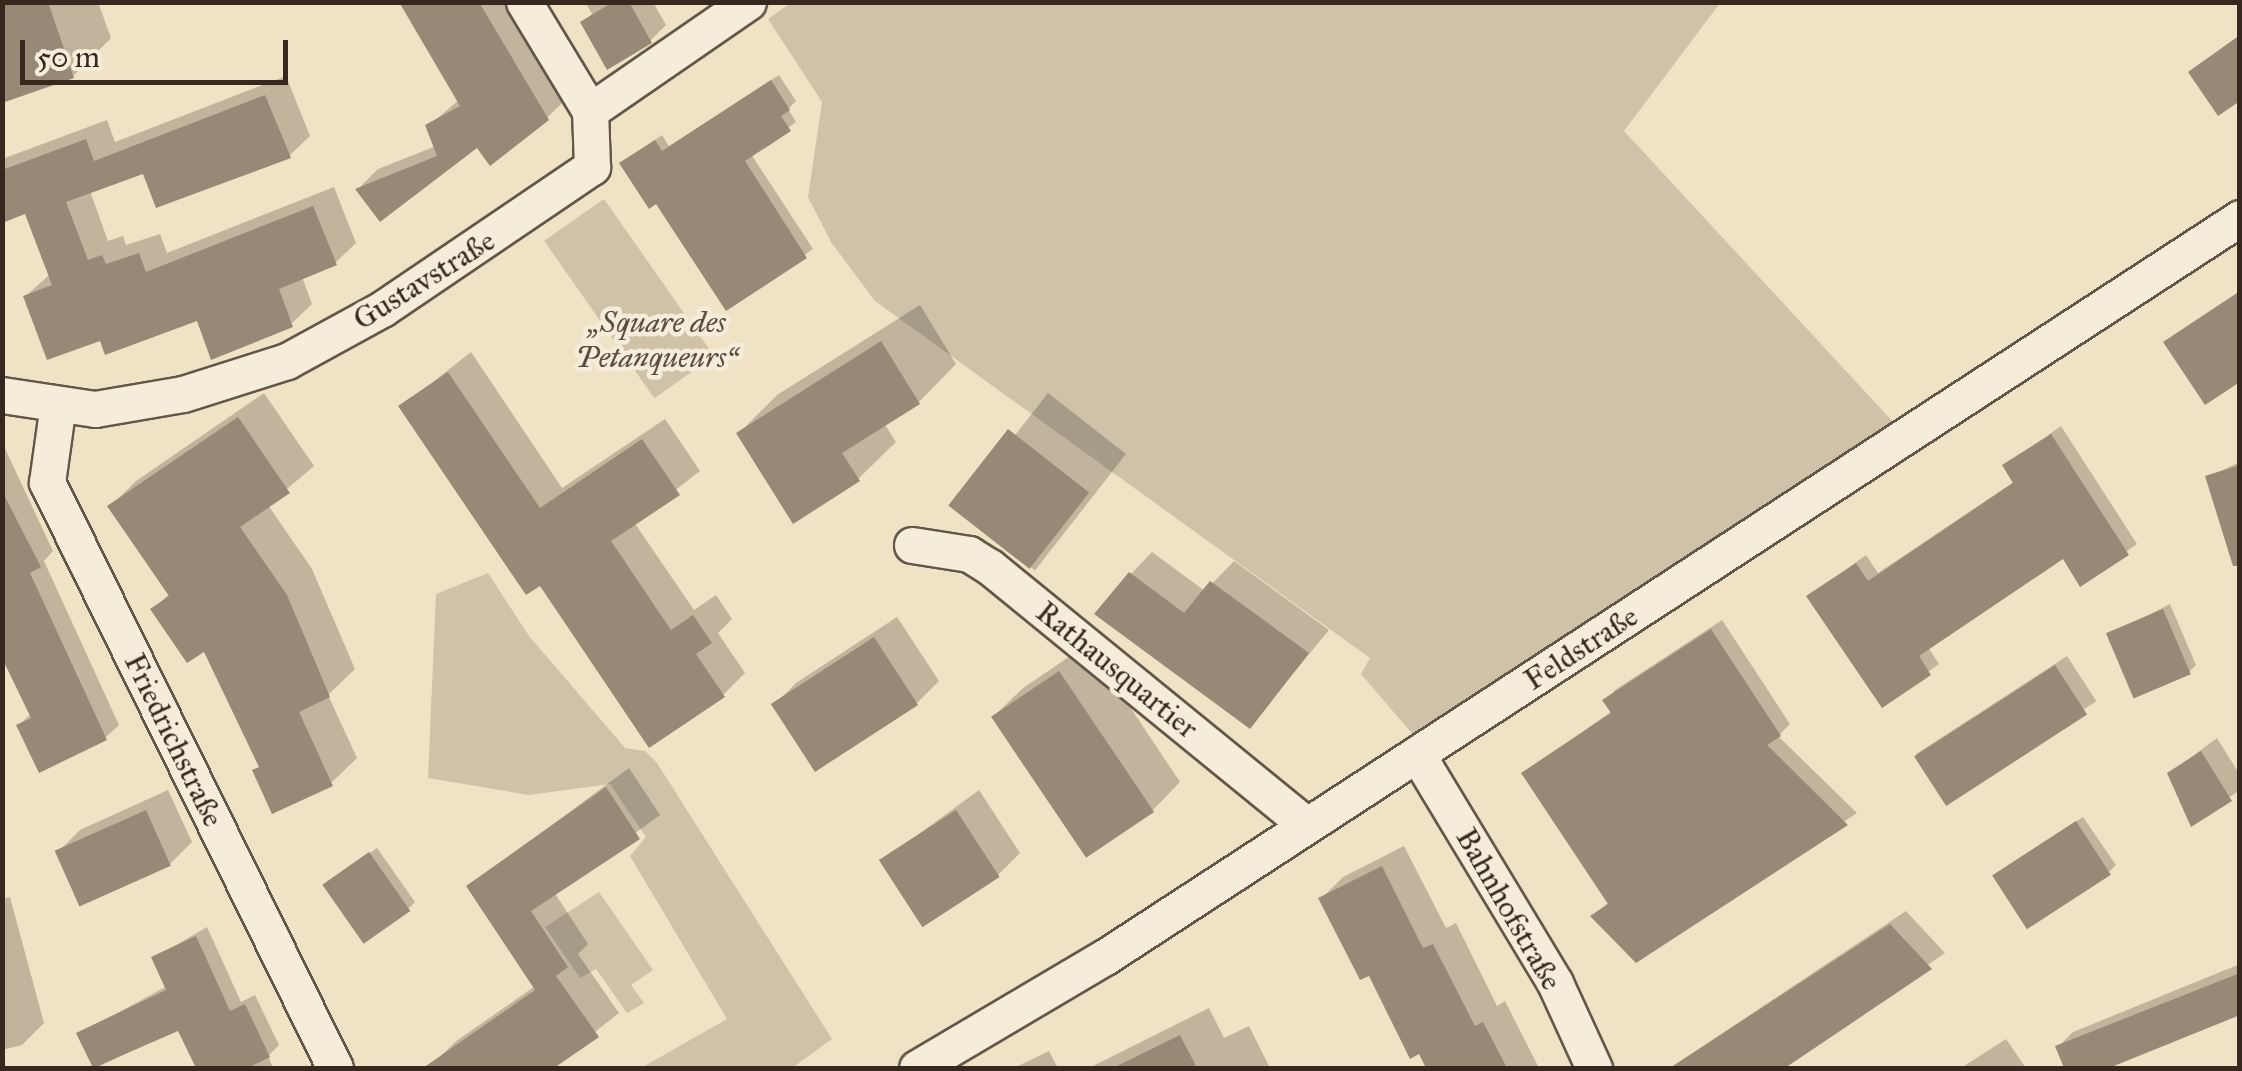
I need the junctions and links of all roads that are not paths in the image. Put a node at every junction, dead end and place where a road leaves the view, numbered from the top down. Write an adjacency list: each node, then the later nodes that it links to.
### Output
1 (524, 2): 3 (street)
2 (748, 2): 3 (street)
3 (590, 111): 6 (street, Gustavstraße)
4 (2240, 218): 8 (street, Feldstraße)
5 (2, 395): 6 (street, Gustavstraße)
6 (58, 404): 10 (street, Friedrichstraße)
7 (912, 545): 9 (street, Rathausquartier)
8 (1417, 754): 9 (street, Feldstraße); 12 (street, Bahnhofstraße)
9 (1306, 825): 11 (street, Feldstraße)
10 (335, 1068)
11 (917, 1068)
12 (1594, 1068)

